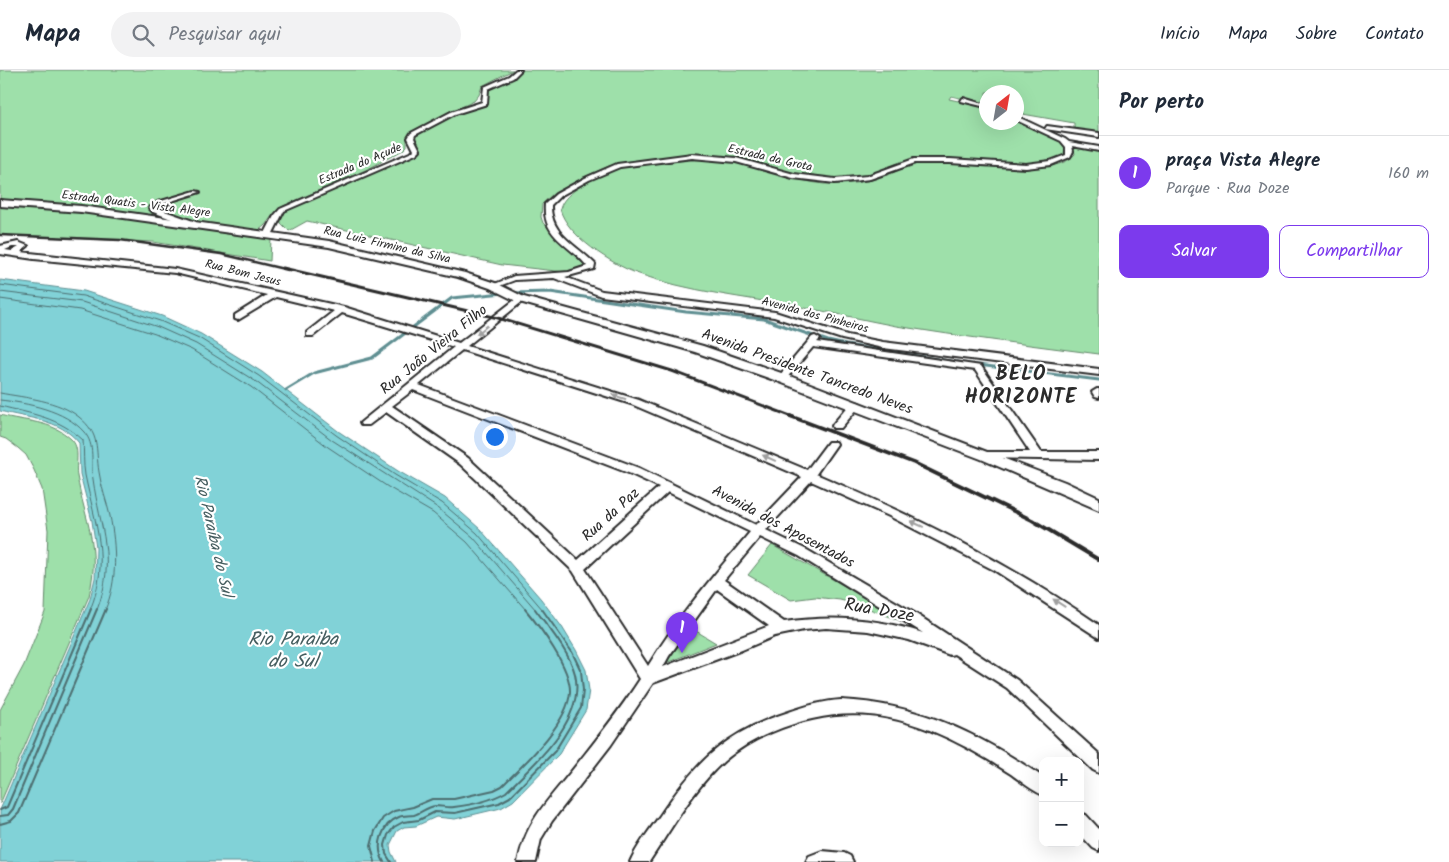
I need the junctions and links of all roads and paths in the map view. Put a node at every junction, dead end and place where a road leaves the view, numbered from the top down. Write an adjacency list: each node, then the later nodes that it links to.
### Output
1 (519, 70): 12 (street, Estrada do Açude)
2 (963, 100): 3 (street)
3 (979, 104)
4 (1024, 122): 5 (street)
5 (1038, 128): 6 (street); 7 (street)
6 (1099, 135)
7 (1068, 144): 8 (street); 15 (street, Estrada da Grota)
8 (1099, 149)
9 (196, 192): 11 (street)
10 (0, 203): 11 (street, Estrada Quatis - Vista Alegre)
11 (193, 224): 12 (street, Estrada Quatis - Vista Alegre)
12 (268, 235): 16 (street, Rua Luiz Firmino da Silva)
13 (0, 251): 14 (street, Rua Bom Jesus); 14 (street)
14 (12, 253): 17 (street, Rua Bom Jesus)
15 (556, 276): 16 (street); 22 (street, Avenida dos Pinheiros)
16 (496, 286): 18 (street, Avenida Presidente Tancredo Neves)
17 (275, 294): 19 (street, Rua Bom Jesus); 20 (street)
18 (519, 299): 23 (street, Rua João Vieira Filho, one-way to 23); 25 (street, Avenida Presidente Tancredo Neves)
19 (340, 309): 21 (street); 23 (street, Rua Bom Jesus)
20 (238, 317)
21 (310, 334)
22 (817, 337): 24 (street, Avenida dos Pinheiros); 25 (street); 32 (street)
23 (462, 346): 26 (street, Rua João Vieira Filho); 35 (street, Rua Bom Jesus, one-way to 23)
24 (1099, 372)
25 (782, 378): 27 (street, Avenida Presidente Tancredo Neves)
26 (412, 386): 28 (street, Rua João Vieira Filho); 36 (street, Avenida dos Aposentados)
27 (856, 405): 30 (street); 33 (street, Avenida Presidente Tancredo Neves)
28 (386, 407): 29 (street, Rua João Vieira Filho); 39 (street)
29 (365, 423)
30 (836, 426)
31 (832, 444): 35 (street)
32 (1037, 455): 33 (street); 34 (street)
33 (986, 456): 37 (street, Avenida Presidente Tancredo Neves)
34 (1099, 456)
35 (809, 476): 38 (street); 42 (street, Rua Bom Jesus, one-way to 35)
36 (667, 486): 38 (street, Avenida dos Aposentados); 39 (street, Rua da Paz)
37 (1099, 505)
38 (759, 530): 40 (street); 43 (street, Avenida dos Aposentados)
39 (578, 568): 44 (street)
40 (716, 581): 41 (street); 44 (street)
41 (781, 628): 43 (street, Rua Doze); 44 (street, Rua Doze)
42 (1099, 632)
43 (987, 667): 45 (street, Avenida dos Aposentados)
44 (648, 679): 49 (street)
45 (1099, 765)
46 (1039, 784): 50 (street)
47 (1084, 825): 48 (street)
48 (1099, 842)
49 (527, 862)
50 (640, 862)
51 (815, 862): 52 (street)
52 (844, 862)

